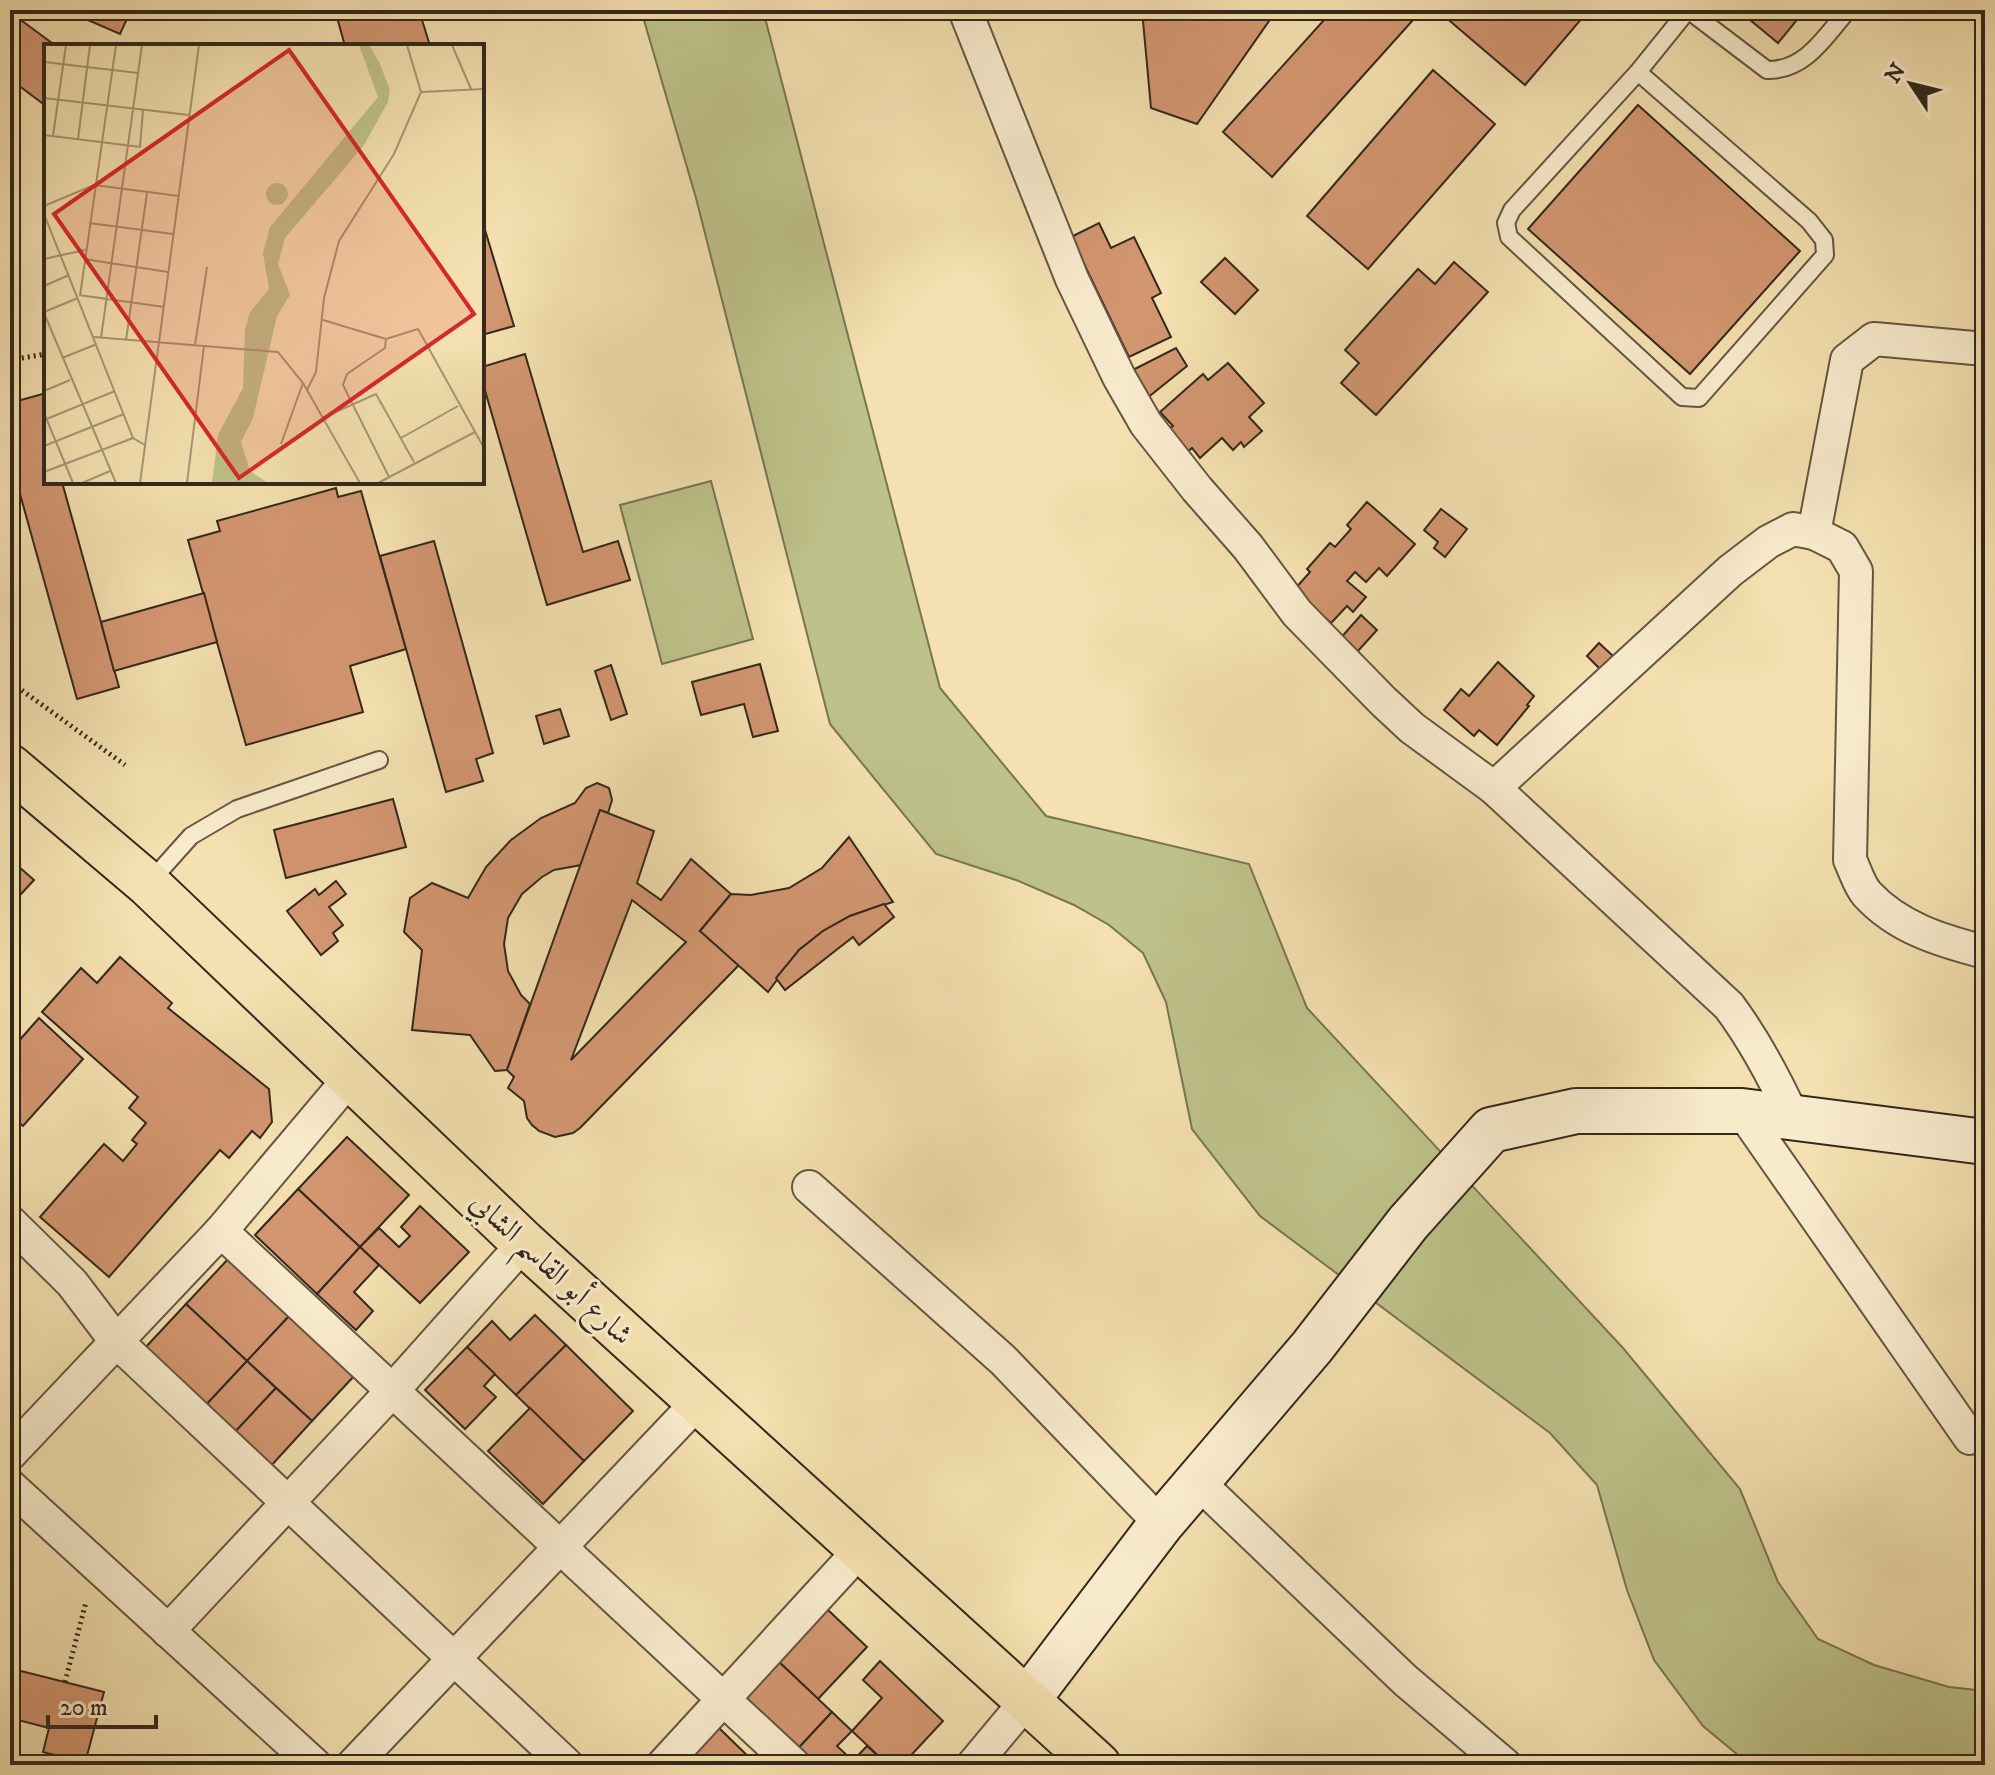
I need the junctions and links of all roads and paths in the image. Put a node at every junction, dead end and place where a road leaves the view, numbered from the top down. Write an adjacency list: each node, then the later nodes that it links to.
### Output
1 (965, 10): 13 (street)
2 (1688, 10): 3 (lane); 4 (lane)
3 (1848, 10)
4 (1638, 72): 4 (lane)
5 (1985, 349): 8 (street)
6 (44, 354): 7 (path)
7 (10, 360)
8 (1814, 533): 13 (street); 15 (street)
9 (10, 677): 11 (path)
10 (379, 760): 14 (lane)
11 (125, 765)
12 (10, 767): 14 (main road, شارع أبو القاسم الشابي)
13 (1494, 788): 18 (street)
14 (148, 884): 16 (main road, شارع أبو القاسم الشابي)
15 (1985, 952)
16 (349, 1079): 22 (street); 23 (main road, شارع أبو القاسم الشابي)
17 (1742, 1111): 18 (street); 27 (street); 29 (street)
18 (1792, 1116): 19 (street)
19 (1985, 1142)
20 (809, 1187): 32 (street)
21 (10, 1222): 24 (street)
22 (221, 1231): 24 (street); 25 (street)
23 (524, 1243): 25 (street); 26 (main road, شارع أبو القاسم الشابي)
24 (116, 1341): 28 (street); 31 (street)
25 (393, 1390): 31 (street); 33 (street)
26 (697, 1403): 33 (street); 34 (main road, شارع أبو القاسم الشابي)
27 (1970, 1438)
28 (10, 1454)
29 (1199, 1483): 32 (street); 49 (street)
30 (10, 1486): 35 (street)
31 (286, 1504): 36 (street); 37 (street)
32 (1161, 1524): 40 (street)
33 (559, 1545): 37 (street); 39 (street)
34 (861, 1549): 39 (street); 40 (main road, شارع أبو القاسم الشابي)
35 (95, 1564): 36 (street); 38 (path)
36 (168, 1631): 41 (street)
37 (455, 1659): 43 (street); 44 (street)
38 (65, 1682)
39 (724, 1698): 45 (street); 46 (street)
40 (1028, 1699): 47 (street); 48 (main road, شارع أبو القاسم الشابي)
41 (290, 1754): 42 (street)
42 (315, 1765)
43 (353, 1765)
44 (567, 1765)
45 (663, 1765)
46 (794, 1765)
47 (973, 1765)
48 (1098, 1765)
49 (1505, 1765)

